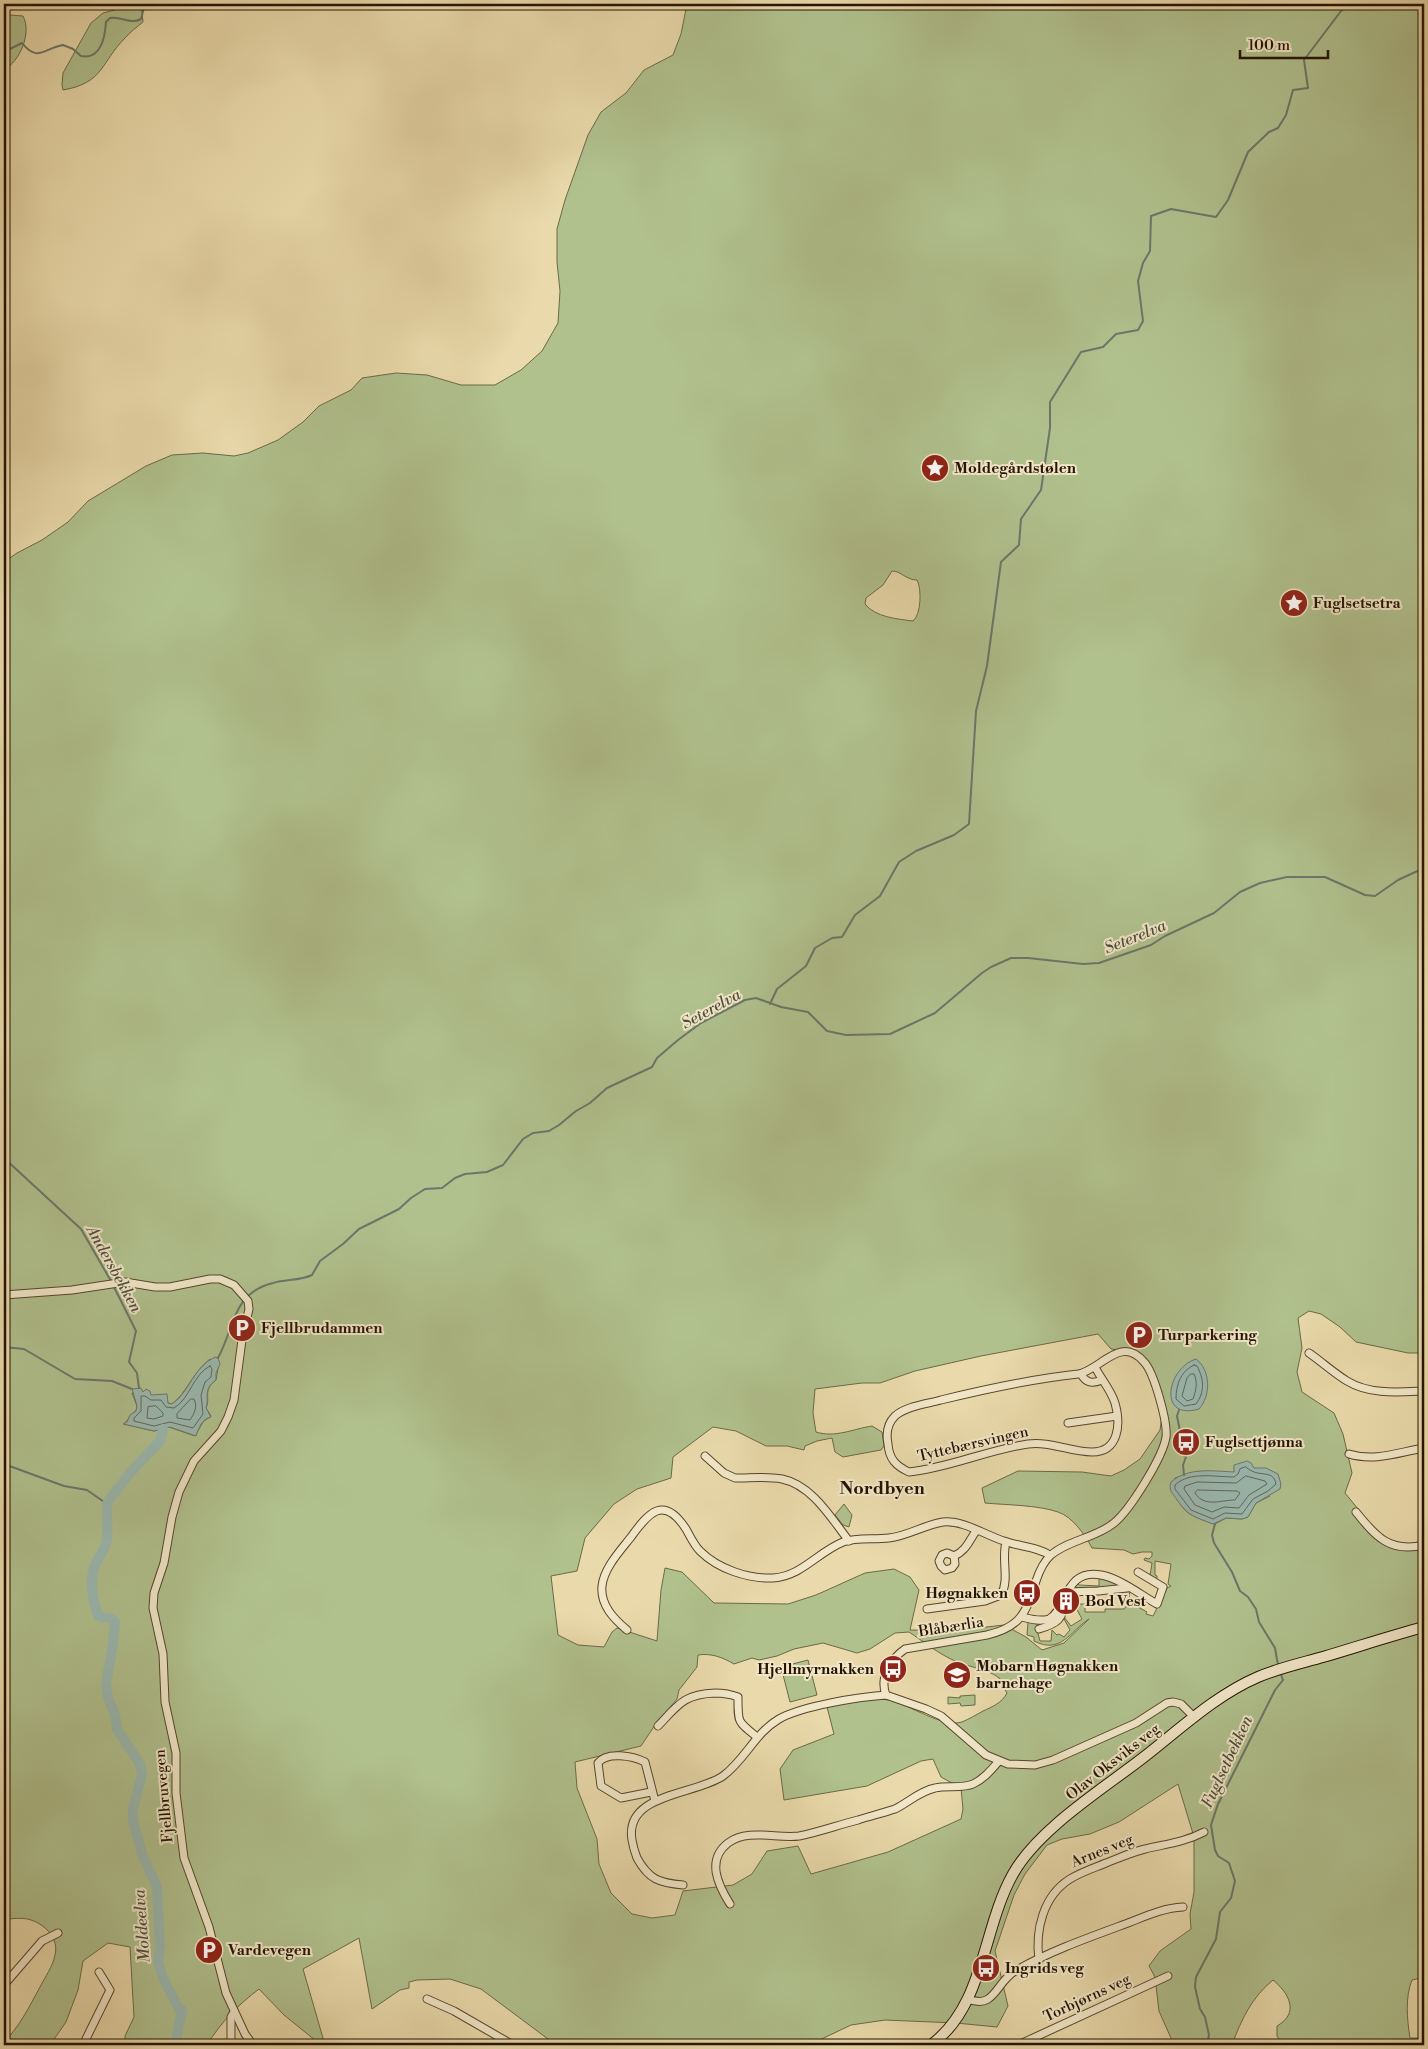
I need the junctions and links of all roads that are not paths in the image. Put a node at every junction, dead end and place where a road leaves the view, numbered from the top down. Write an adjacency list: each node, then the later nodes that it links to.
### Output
1 (4, 1295): 45 (street, Fjellbruvegen)
2 (1309, 1353): 6 (street)
3 (1095, 1367): 4 (street, Tyttebærsvingen); 5 (street, Tyttebærsvingen); 17 (street)
4 (1081, 1374): 5 (street, Tyttebærsvingen); 7 (street, Tyttebærsvingen)
5 (1102, 1380): 7 (street, Tyttebærsvingen)
6 (1424, 1391)
7 (1117, 1416): 8 (street)
8 (1068, 1423)
9 (1424, 1448): 10 (street)
10 (1349, 1454)
11 (705, 1456): 14 (street)
12 (1356, 1512): 16 (street)
13 (976, 1531): 14 (street); 15 (street); 18 (street)
14 (849, 1541): 26 (street)
15 (1006, 1542): 17 (street); 22 (street)
16 (1424, 1545)
17 (1050, 1555): 23 (street, Blåbærlia)
18 (954, 1556)
19 (1138, 1572): 20 (street)
20 (1127, 1588): 21 (street); 21 (street)
21 (1065, 1595): 23 (street); 25 (street)
22 (928, 1609)
23 (1022, 1616): 27 (street, Blåbærlia)
24 (1424, 1627): 28 (street, Olav Oksviks veg)
25 (1039, 1629)
26 (627, 1630)
27 (886, 1695): 30 (street); 31 (street)
28 (1194, 1718): 31 (street); 43 (street, Olav Oksviks veg)
29 (658, 1726): 30 (street)
30 (757, 1737): 33 (street)
31 (999, 1761): 36 (street)
32 (651, 1792): 32 (street); 33 (street)
33 (655, 1801): 35 (street)
34 (1204, 1832): 39 (street, Arnes veg)
35 (683, 1885)
36 (730, 1904)
37 (1183, 1907): 39 (street)
38 (58, 1932): 42 (street)
39 (1039, 1960): 43 (street)
40 (99, 1972): 46 (street)
41 (1168, 1976): 51 (street, Torbjørns veg)
42 (4, 1985)
43 (968, 1999): 50 (street, Olav Oksviks veg)
44 (427, 2000): 49 (street)
45 (234, 2012): 47 (street, Fjellbruvegen); 48 (street)
46 (83, 2045)
47 (231, 2045)
48 (253, 2045)
49 (513, 2045)
50 (931, 2045)
51 (1018, 2045)

